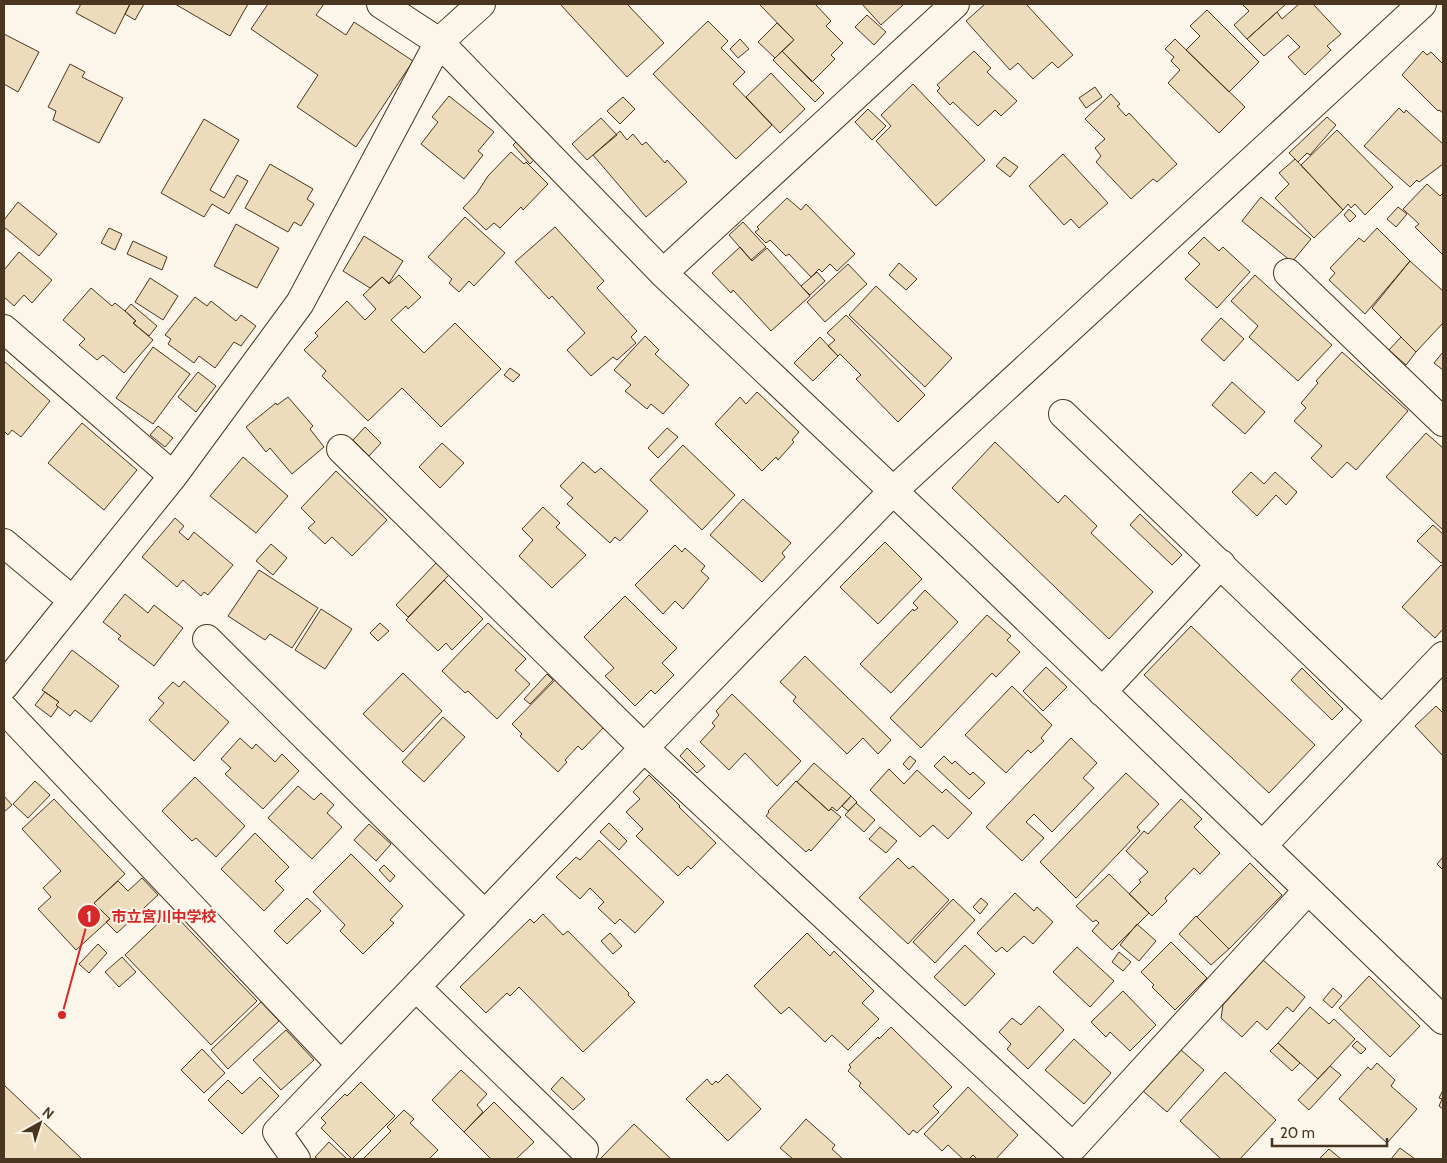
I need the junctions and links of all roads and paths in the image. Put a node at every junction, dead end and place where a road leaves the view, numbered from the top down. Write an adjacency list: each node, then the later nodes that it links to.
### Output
1 (381, 4): 5 (street)
2 (481, 4): 5 (street)
3 (955, 4): 6 (street)
4 (1422, 4): 13 (street)
5 (439, 42): 6 (street); 12 (street)
6 (663, 273): 13 (street)
7 (1288, 273): 10 (street)
8 (4, 329): 12 (street)
9 (1063, 414): 15 (street)
10 (1443, 422)
11 (341, 449): 23 (street)
12 (173, 476): 16 (street)
13 (893, 491): 20 (street); 23 (street)
14 (4, 543): 16 (street)
15 (1221, 564): 20 (street); 22 (street)
16 (72, 600): 19 (street)
17 (207, 639): 26 (street)
18 (1443, 656): 22 (street)
19 (4, 686)
20 (1102, 692): 24 (street)
21 (4, 709): 29 (street)
22 (1382, 720): 24 (street)
23 (644, 748): 25 (street); 26 (street)
24 (1262, 846): 25 (street)
25 (1308, 890): 28 (street)
26 (485, 915): 27 (street)
27 (416, 987): 29 (street); 30 (street)
28 (1443, 1020)
29 (341, 1066): 31 (street)
30 (584, 1150)
31 (296, 1159)

